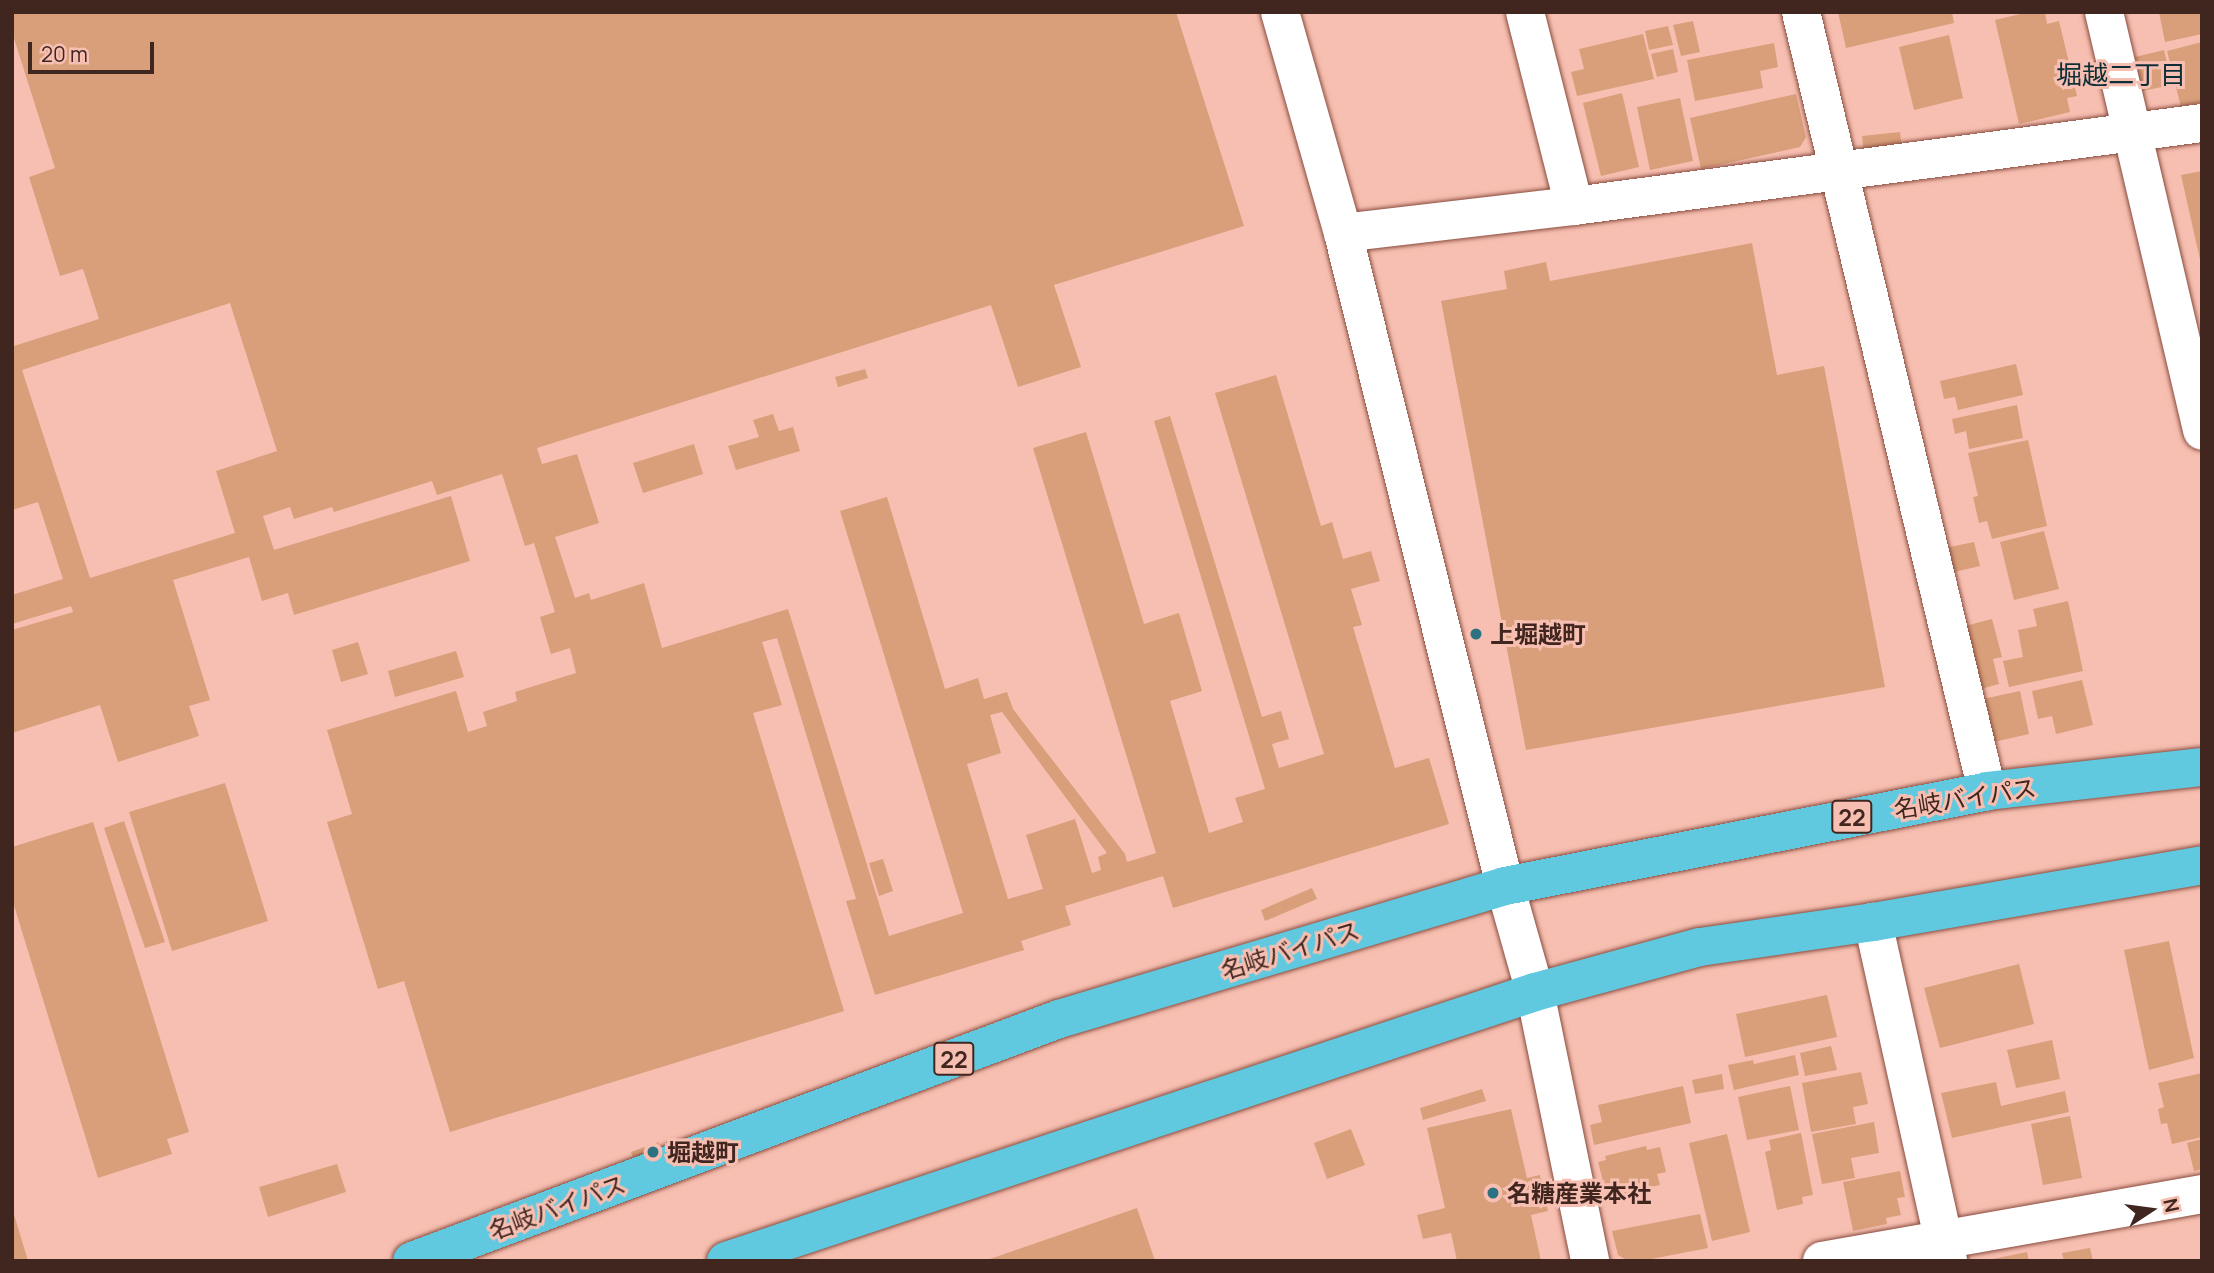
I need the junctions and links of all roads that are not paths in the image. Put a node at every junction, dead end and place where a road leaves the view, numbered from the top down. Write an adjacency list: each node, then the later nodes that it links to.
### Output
1 (1280, 12): 9 (street)
2 (1525, 12): 8 (street)
3 (1801, 12): 7 (street)
4 (2104, 12): 6 (street)
5 (2202, 123): 6 (street)
6 (2132, 133): 7 (street); 10 (street)
7 (1838, 169): 8 (street); 12 (street)
8 (1574, 206): 9 (street)
9 (1343, 233): 14 (street)
10 (2202, 431)
11 (2202, 767): 12 (highway, 名岐バイパス / 22)
12 (1987, 791): 14 (highway, 名岐バイパス / 22)
13 (2202, 865): 15 (highway)
14 (1505, 886): 16 (street); 19 (highway, 名岐バイパス / 22)
15 (1873, 922): 16 (highway); 18 (street)
16 (1535, 992): 21 (highway); 22 (street)
17 (2202, 1194): 18 (street)
18 (1946, 1249): 23 (street)
19 (457, 1253): 20 (highway, 名岐バイパス / 22)
20 (412, 1261)
21 (726, 1261)
22 (1590, 1261)
23 (1822, 1261)

